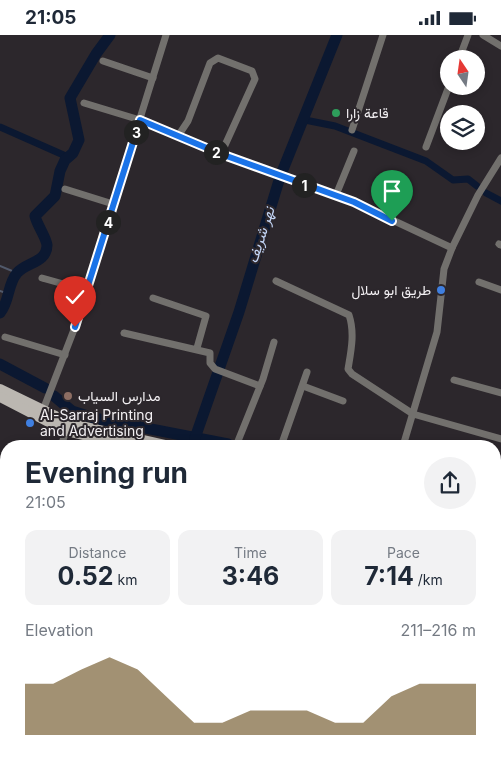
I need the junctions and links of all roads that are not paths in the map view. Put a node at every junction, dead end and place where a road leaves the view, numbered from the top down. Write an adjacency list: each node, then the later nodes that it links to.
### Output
1 (166, 35): 8 (street)
2 (383, 35): 12 (street)
3 (468, 35): 6 (street)
4 (483, 35): 5 (street)
5 (501, 46)
6 (462, 50)
7 (103, 61): 8 (street)
8 (153, 78): 11 (street)
9 (446, 95): 14 (street)
10 (84, 103): 11 (street)
11 (140, 120): 13 (street); 20 (street)
12 (352, 130)
13 (178, 136): 16 (street); 16 (street)
14 (426, 147)
15 (354, 151): 19 (street)
16 (221, 154): 19 (street)
17 (501, 158): 21 (street)
18 (64, 189): 20 (street)
19 (336, 195): 21 (street)
20 (113, 204): 25 (street)
21 (452, 248): 42 (street)
22 (42, 278): 25 (street)
23 (276, 281): 42 (street)
24 (479, 283): 26 (street)
25 (85, 290): 32 (street)
26 (501, 290)
27 (153, 298): 31 (street)
28 (124, 333): 31 (street)
29 (5, 337): 32 (street)
30 (274, 342): 36 (street)
31 (197, 348): 36 (street)
32 (65, 355): 41 (street)
33 (307, 372): 35 (street)
34 (454, 380): 38 (street)
35 (303, 386): 40 (street); 49 (street)
36 (260, 387): 48 (street)
37 (0, 389): 41 (main road)
38 (501, 393)
39 (0, 397): 43 (main road)
40 (343, 401)
41 (43, 410): 47 (main road)
42 (413, 414): 44 (street); 50 (street)
43 (66, 431): 45 (street); 46 (main road)
44 (501, 439)
45 (62, 440)
46 (93, 440)
47 (143, 440)
48 (238, 440)
49 (283, 440)
50 (405, 440)

